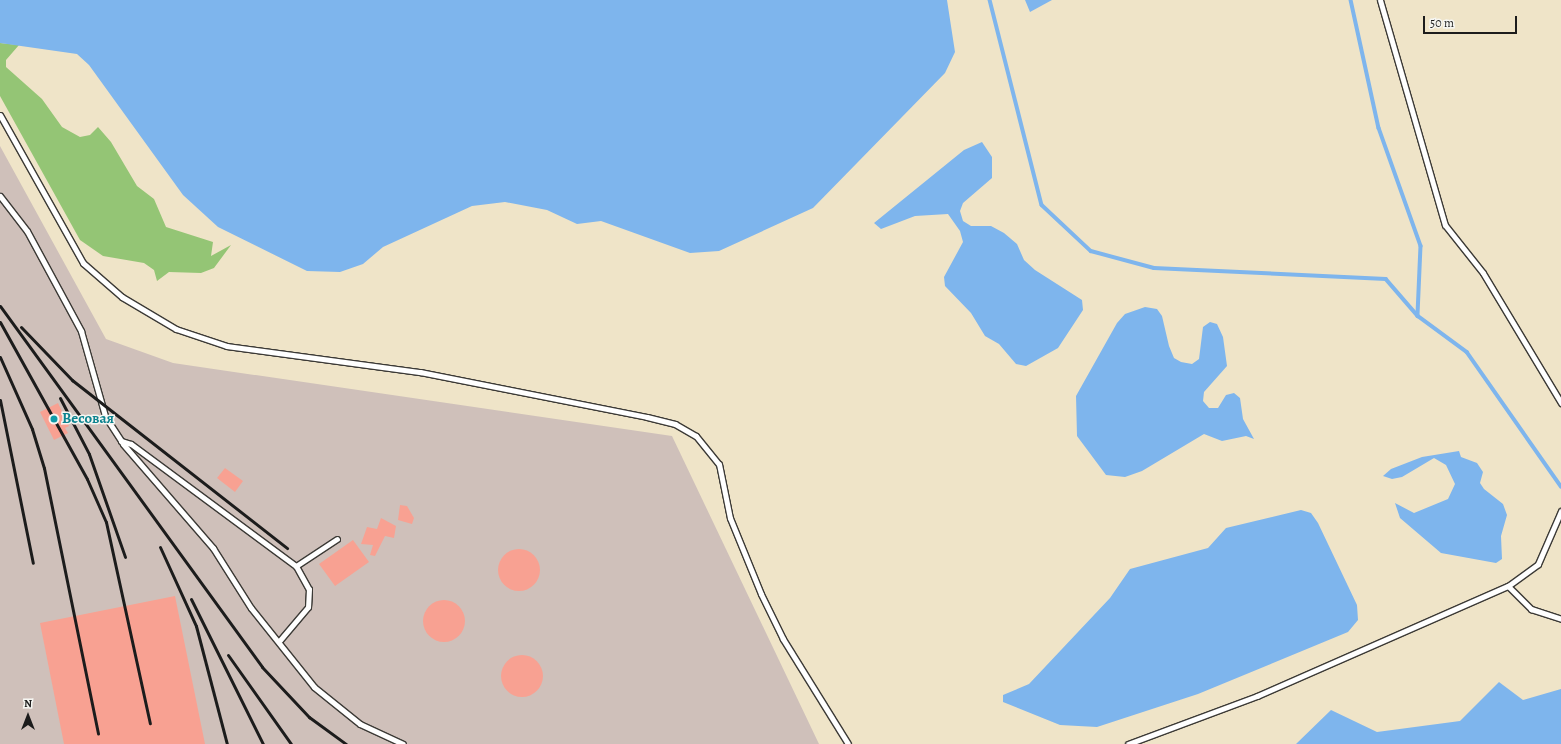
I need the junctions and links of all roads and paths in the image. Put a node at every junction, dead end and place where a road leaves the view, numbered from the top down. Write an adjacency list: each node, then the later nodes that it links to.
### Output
1 (1380, 0): 4 (lane)
2 (0, 115): 13 (lane)
3 (0, 196): 5 (lane)
4 (1561, 403)
5 (121, 441): 8 (lane); 11 (lane)
6 (1561, 511): 9 (lane)
7 (337, 539): 8 (lane)
8 (296, 566): 11 (lane)
9 (1508, 586): 10 (lane); 14 (lane)
10 (1561, 618)
11 (280, 640): 12 (lane)
12 (403, 744)
13 (848, 744)
14 (1128, 744)

